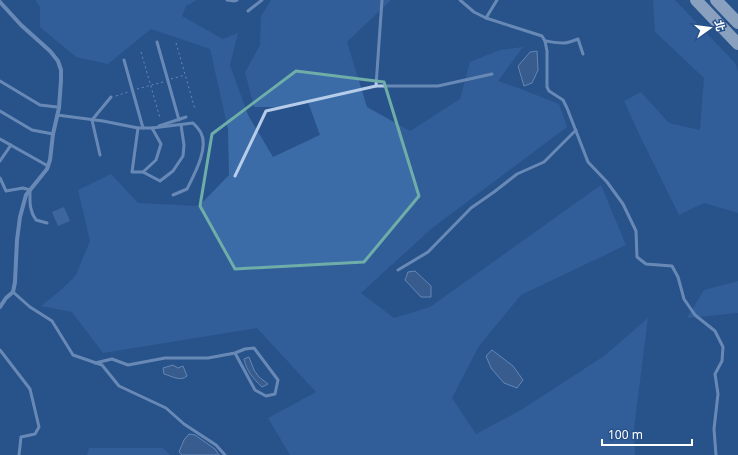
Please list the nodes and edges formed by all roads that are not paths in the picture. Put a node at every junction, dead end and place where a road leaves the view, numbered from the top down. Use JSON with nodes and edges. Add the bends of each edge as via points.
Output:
{"nodes":[{"id":1,"x":227,"y":0,"type":"edge"},
{"id":2,"x":237,"y":0,"type":"edge"},
{"id":3,"x":262,"y":0,"type":"edge"},
{"id":4,"x":382,"y":0,"type":"edge"},
{"id":5,"x":460,"y":0,"type":"edge"},
{"id":6,"x":497,"y":0,"type":"edge"},
{"id":7,"x":696,"y":0,"type":"edge"},
{"id":8,"x":716,"y":0,"type":"edge"},
{"id":9,"x":0,"y":2,"type":"edge"},
{"id":10,"x":248,"y":11,"type":"dead end"},
{"id":11,"x":486,"y":18,"type":"junction"},
{"id":12,"x":738,"y":23,"type":"edge"},
{"id":13,"x":546,"y":41,"type":"junction"},
{"id":14,"x":156,"y":42,"type":"dead end"},
{"id":15,"x":738,"y":44,"type":"edge"},
{"id":16,"x":583,"y":54,"type":"dead end"},
{"id":17,"x":124,"y":60,"type":"dead end"},
{"id":18,"x":492,"y":74,"type":"dead end"},
{"id":19,"x":0,"y":81,"type":"edge"},
{"id":20,"x":376,"y":86,"type":"junction"},
{"id":21,"x":111,"y":97,"type":"road end"},
{"id":22,"x":59,"y":108,"type":"junction"},
{"id":23,"x":0,"y":111,"type":"edge"},
{"id":24,"x":57,"y":115,"type":"junction"},
{"id":25,"x":186,"y":117,"type":"dead end"},
{"id":26,"x":92,"y":120,"type":"junction"},
{"id":27,"x":179,"y":120,"type":"junction"},
{"id":28,"x":181,"y":125,"type":"junction"},
{"id":29,"x":138,"y":128,"type":"junction"},
{"id":30,"x":143,"y":128,"type":"junction"},
{"id":31,"x":152,"y":128,"type":"junction"},
{"id":32,"x":576,"y":130,"type":"junction"},
{"id":33,"x":52,"y":134,"type":"junction"},
{"id":34,"x":0,"y":139,"type":"edge"},
{"id":35,"x":10,"y":145,"type":"junction"},
{"id":36,"x":100,"y":155,"type":"dead end"},
{"id":37,"x":0,"y":161,"type":"edge"},
{"id":38,"x":48,"y":166,"type":"junction"},
{"id":39,"x":143,"y":172,"type":"junction"},
{"id":40,"x":235,"y":176,"type":"dead end"},
{"id":41,"x":0,"y":178,"type":"edge"},
{"id":42,"x":30,"y":190,"type":"junction"},
{"id":43,"x":173,"y":195,"type":"dead end"},
{"id":44,"x":47,"y":223,"type":"dead end"},
{"id":45,"x":398,"y":270,"type":"dead end"},
{"id":46,"x":13,"y":292,"type":"junction"},
{"id":47,"x":0,"y":307,"type":"edge"},
{"id":48,"x":0,"y":350,"type":"edge"},
{"id":49,"x":235,"y":353,"type":"junction"},
{"id":50,"x":96,"y":363,"type":"junction"},
{"id":51,"x":19,"y":455,"type":"edge"},
{"id":52,"x":225,"y":455,"type":"edge"},
{"id":53,"x":716,"y":455,"type":"edge"}],
"edges":[{"from":1,"to":2,"type":"lane"},
{"from":3,"to":10,"type":"lane"},
{"from":4,"to":20,"type":"lane"},
{"from":5,"to":11,"type":"lane"},
{"from":6,"to":11,"type":"lane"},
{"from":7,"to":15,"type":"highway"},
{"from":8,"to":12,"type":"highway"},
{"from":9,"to":22,"type":"street","via":[[58,61],[61,70]]},
{"from":11,"to":13,"type":"lane","via":[[542,36]]},
{"from":13,"to":16,"type":"lane","via":[[563,44],[578,39]]},
{"from":13,"to":32,"type":"lane","via":[[547,87],[562,100]]},
{"from":14,"to":27,"type":"lane"},
{"from":17,"to":30,"type":"lane"},
{"from":18,"to":20,"type":"lane","via":[[438,86]]},
{"from":19,"to":22,"type":"lane","via":[[40,105]]},
{"from":20,"to":40,"type":"lane","via":[[266,111]]},
{"from":21,"to":26,"type":"lane"},
{"from":22,"to":24,"type":"street"},
{"from":23,"to":33,"type":"lane","via":[[32,130]]},
{"from":24,"to":26,"type":"lane"},
{"from":24,"to":33,"type":"street"},
{"from":25,"to":27,"type":"lane"},
{"from":26,"to":29,"type":"lane"},
{"from":26,"to":36,"type":"lane"},
{"from":27,"to":31,"type":"lane"},
{"from":28,"to":31,"type":"lane"},
{"from":28,"to":39,"type":"lane","via":[[183,156],[173,171],[160,181]]},
{"from":28,"to":43,"type":"lane","via":[[193,123],[202,134],[203,146],[197,169],[187,189]]},
{"from":29,"to":30,"type":"lane"},
{"from":29,"to":39,"type":"lane","via":[[132,172]]},
{"from":30,"to":31,"type":"lane"},
{"from":31,"to":39,"type":"lane","via":[[161,144],[156,160]]},
{"from":32,"to":45,"type":"lane","via":[[544,162],[517,174],[470,208],[428,252]]},
{"from":32,"to":53,"type":"lane","via":[[588,162],[623,204],[636,230],[637,257],[646,264],[672,266],[684,299],[695,315],[715,331],[723,347],[722,361],[715,374],[718,394],[714,429]]},
{"from":33,"to":38,"type":"street"},
{"from":34,"to":35,"type":"lane"},
{"from":35,"to":37,"type":"lane"},
{"from":35,"to":38,"type":"lane"},
{"from":38,"to":42,"type":"street"},
{"from":41,"to":42,"type":"lane","via":[[6,191],[23,188]]},
{"from":42,"to":44,"type":"lane","via":[[31,213],[36,220]]},
{"from":42,"to":46,"type":"street","via":[[20,216]]},
{"from":46,"to":47,"type":"street"},
{"from":46,"to":50,"type":"lane","via":[[52,321],[73,355]]},
{"from":48,"to":51,"type":"lane","via":[[30,389],[39,427],[35,434],[21,437]]},
{"from":49,"to":49,"type":"lane","via":[[255,390],[266,396],[275,394],[278,380],[254,348]]},
{"from":49,"to":50,"type":"lane","via":[[208,358],[165,358],[128,365],[112,359]]},
{"from":50,"to":52,"type":"lane","via":[[102,365],[119,386],[166,408],[184,424],[216,445]]}]}
